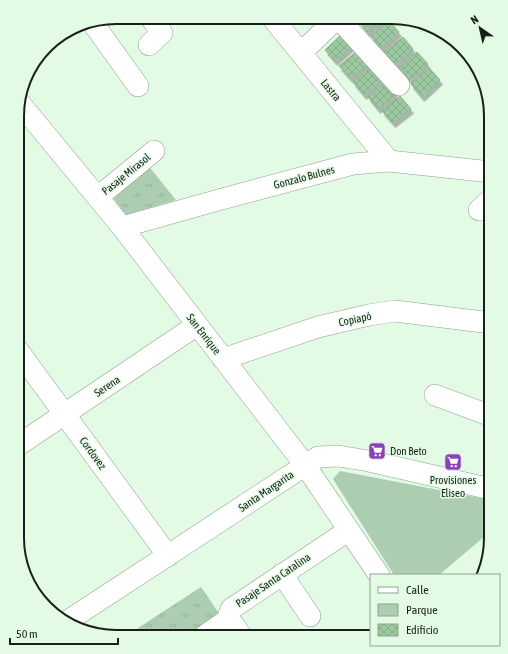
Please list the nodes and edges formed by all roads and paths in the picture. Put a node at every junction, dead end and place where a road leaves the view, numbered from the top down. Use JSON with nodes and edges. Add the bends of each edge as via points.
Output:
{"nodes":[{"id":1,"x":155,"y":24,"type":"edge"},
{"id":2,"x":277,"y":24,"type":"edge"},
{"id":3,"x":331,"y":24,"type":"edge"},
{"id":4,"x":344,"y":24,"type":"edge"},
{"id":5,"x":95,"y":26,"type":"edge"},
{"id":6,"x":149,"y":45,"type":"dead end"},
{"id":7,"x":301,"y":53,"type":"junction"},
{"id":8,"x":399,"y":85,"type":"dead end"},
{"id":9,"x":138,"y":86,"type":"dead end"},
{"id":10,"x":25,"y":109,"type":"edge"},
{"id":11,"x":154,"y":151,"type":"dead end"},
{"id":12,"x":389,"y":161,"type":"junction"},
{"id":13,"x":484,"y":171,"type":"edge"},
{"id":14,"x":98,"y":197,"type":"junction"},
{"id":15,"x":122,"y":227,"type":"junction"},
{"id":16,"x":484,"y":322,"type":"edge"},
{"id":17,"x":196,"y":325,"type":"junction"},
{"id":18,"x":24,"y":359,"type":"edge"},
{"id":19,"x":223,"y":359,"type":"junction"},
{"id":20,"x":435,"y":395,"type":"dead end"},
{"id":21,"x":484,"y":413,"type":"edge"},
{"id":22,"x":65,"y":414,"type":"junction"},
{"id":23,"x":24,"y":441,"type":"edge"},
{"id":24,"x":305,"y":465,"type":"junction"},
{"id":25,"x":484,"y":487,"type":"edge"},
{"id":26,"x":349,"y":530,"type":"junction"},
{"id":27,"x":168,"y":556,"type":"junction"},
{"id":28,"x":282,"y":574,"type":"junction"},
{"id":29,"x":378,"y":574,"type":"edge"},
{"id":30,"x":310,"y":616,"type":"dead end"},
{"id":31,"x":71,"y":618,"type":"edge"},
{"id":32,"x":227,"y":620,"type":"junction"},
{"id":33,"x":213,"y":630,"type":"edge"},
{"id":34,"x":237,"y":630,"type":"edge"}],
"edges":[{"from":1,"to":6,"type":"street","via":[[162,33]]},
{"from":2,"to":7,"type":"street","name":"Lastra"},
{"from":3,"to":7,"type":"street"},
{"from":4,"to":8,"type":"street"},
{"from":5,"to":9,"type":"street"},
{"from":7,"to":12,"type":"street","name":"Lastra"},
{"from":10,"to":14,"type":"street","name":"San Enrique"},
{"from":11,"to":14,"type":"street","name":"Pasaje Mirasol"},
{"from":12,"to":13,"type":"street","name":"Gonzalo Bulnes"},
{"from":12,"to":15,"type":"street","name":"Gonzalo Bulnes","via":[[353,164]]},
{"from":14,"to":15,"type":"street","name":"San Enrique"},
{"from":15,"to":17,"type":"street","name":"San Enrique"},
{"from":16,"to":19,"type":"street","name":"Copiapó","via":[[395,312],[368,315],[318,327]]},
{"from":17,"to":19,"type":"street","name":"San Enrique"},
{"from":17,"to":22,"type":"street","name":"Serena"},
{"from":18,"to":22,"type":"street","name":"Cordovez"},
{"from":19,"to":24,"type":"street","name":"San Enrique"},
{"from":20,"to":21,"type":"street"},
{"from":22,"to":23,"type":"street","name":"Serena"},
{"from":22,"to":27,"type":"street","name":"Cordovez"},
{"from":24,"to":25,"type":"street","name":"Santa Margarita","via":[[318,457],[338,456]]},
{"from":24,"to":26,"type":"street","name":"San Enrique"},
{"from":24,"to":27,"type":"street","name":"Santa Margarita"},
{"from":26,"to":28,"type":"street","name":"Pasaje Santa Catalina"},
{"from":26,"to":29,"type":"street","name":"San Enrique"},
{"from":27,"to":31,"type":"street","name":"Santa Margarita"},
{"from":28,"to":30,"type":"street"},
{"from":28,"to":32,"type":"street","name":"Pasaje Santa Catalina","via":[[231,609]]},
{"from":32,"to":33,"type":"street","name":"Pasaje Santa Catalina"},
{"from":32,"to":34,"type":"street"}]}
